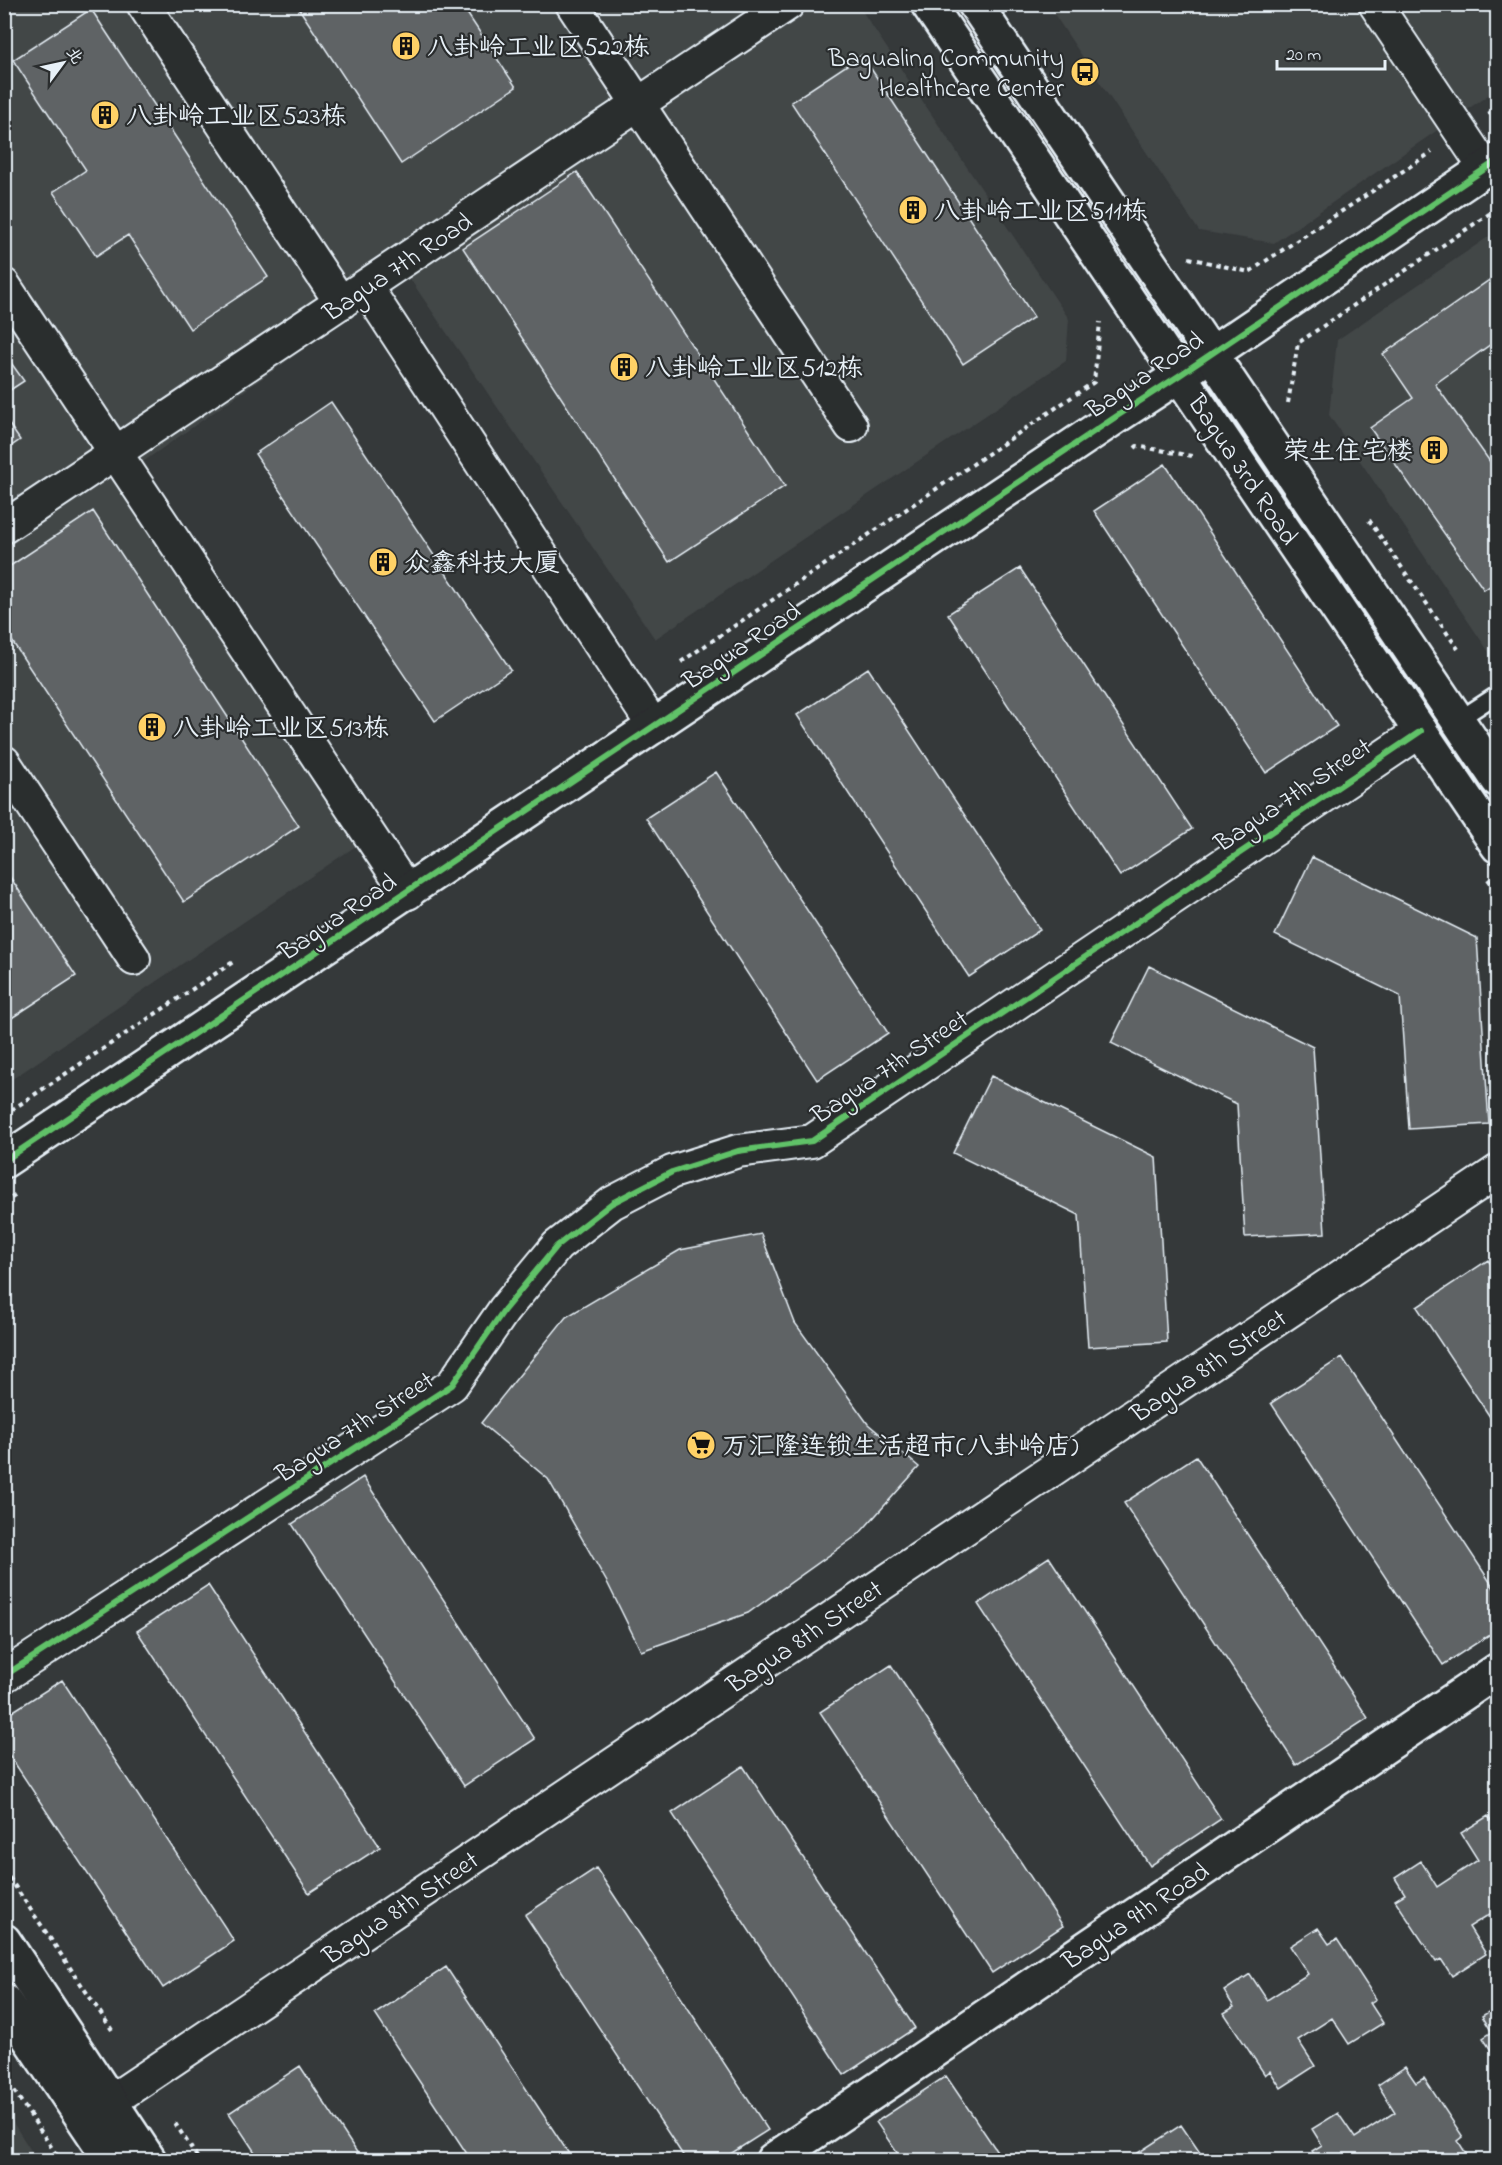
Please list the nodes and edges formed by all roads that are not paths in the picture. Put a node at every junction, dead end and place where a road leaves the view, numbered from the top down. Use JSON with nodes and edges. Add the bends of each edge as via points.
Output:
{"nodes":[{"id":1,"x":143,"y":4,"type":"edge"},
{"id":2,"x":572,"y":4,"type":"edge"},
{"id":3,"x":788,"y":4,"type":"edge"},
{"id":4,"x":928,"y":4,"type":"edge"},
{"id":5,"x":975,"y":4,"type":"edge"},
{"id":6,"x":1375,"y":4,"type":"edge"},
{"id":7,"x":639,"y":105,"type":"junction"},
{"id":8,"x":1491,"y":164,"type":"edge"},
{"id":9,"x":4,"y":285,"type":"edge"},
{"id":10,"x":354,"y":295,"type":"junction"},
{"id":11,"x":1211,"y":354,"type":"junction"},
{"id":12,"x":1180,"y":375,"type":"junction"},
{"id":13,"x":851,"y":426,"type":"dead end"},
{"id":14,"x":116,"y":453,"type":"junction"},
{"id":15,"x":4,"y":527,"type":"edge"},
{"id":16,"x":1497,"y":694,"type":"edge"},
{"id":17,"x":1458,"y":720,"type":"junction"},
{"id":18,"x":654,"y":727,"type":"junction"},
{"id":19,"x":1421,"y":731,"type":"junction"},
{"id":20,"x":4,"y":762,"type":"edge"},
{"id":21,"x":1497,"y":780,"type":"edge"},
{"id":22,"x":1497,"y":846,"type":"edge"},
{"id":23,"x":408,"y":892,"type":"junction"},
{"id":24,"x":134,"y":959,"type":"dead end"},
{"id":25,"x":4,"y":1161,"type":"edge"},
{"id":26,"x":1497,"y":1171,"type":"edge"},
{"id":27,"x":1497,"y":1670,"type":"edge"},
{"id":28,"x":4,"y":1676,"type":"edge"},
{"id":29,"x":4,"y":1941,"type":"edge"},
{"id":30,"x":4,"y":2001,"type":"edge"},
{"id":31,"x":111,"y":2101,"type":"junction"},
{"id":32,"x":111,"y":2160,"type":"edge"},
{"id":33,"x":149,"y":2160,"type":"edge"},
{"id":34,"x":773,"y":2160,"type":"edge"}],
"edges":[{"from":1,"to":10,"type":"street"},
{"from":2,"to":7,"type":"street"},
{"from":3,"to":7,"type":"street","name":"Bagua 7th Road"},
{"from":4,"to":12,"type":"street","name":"Bagua 3rd Road"},
{"from":5,"to":11,"type":"street","name":"Bagua 3rd Road"},
{"from":6,"to":8,"type":"street","via":[[1461,132]]},
{"from":7,"to":10,"type":"street","name":"Bagua 7th Road"},
{"from":7,"to":13,"type":"street"},
{"from":8,"to":11,"type":"street","name":"Bagua Road"},
{"from":9,"to":14,"type":"street"},
{"from":10,"to":14,"type":"street","name":"Bagua 7th Road"},
{"from":10,"to":18,"type":"street"},
{"from":11,"to":12,"type":"street","name":"Bagua Road"},
{"from":11,"to":17,"type":"street","name":"Bagua 3rd Road"},
{"from":12,"to":18,"type":"street","name":"Bagua Road"},
{"from":12,"to":19,"type":"street","name":"Bagua 3rd Road"},
{"from":14,"to":15,"type":"street","name":"Bagua 7th Road"},
{"from":14,"to":23,"type":"street"},
{"from":16,"to":17,"type":"lane"},
{"from":17,"to":21,"type":"street","name":"Bagua 3rd Road"},
{"from":18,"to":23,"type":"street","name":"Bagua Road"},
{"from":19,"to":22,"type":"street","name":"Bagua 3rd Road"},
{"from":19,"to":28,"type":"street","name":"Bagua 7th Street","via":[[812,1141],[738,1150],[672,1172],[612,1203],[556,1245],[452,1385]]},
{"from":20,"to":24,"type":"street"},
{"from":23,"to":25,"type":"street","name":"Bagua Road"},
{"from":26,"to":31,"type":"street","name":"Bagua 8th Street"},
{"from":27,"to":34,"type":"street","name":"Bagua 9th Road"},
{"from":29,"to":31,"type":"street"},
{"from":30,"to":32,"type":"street"},
{"from":31,"to":33,"type":"street"}]}
